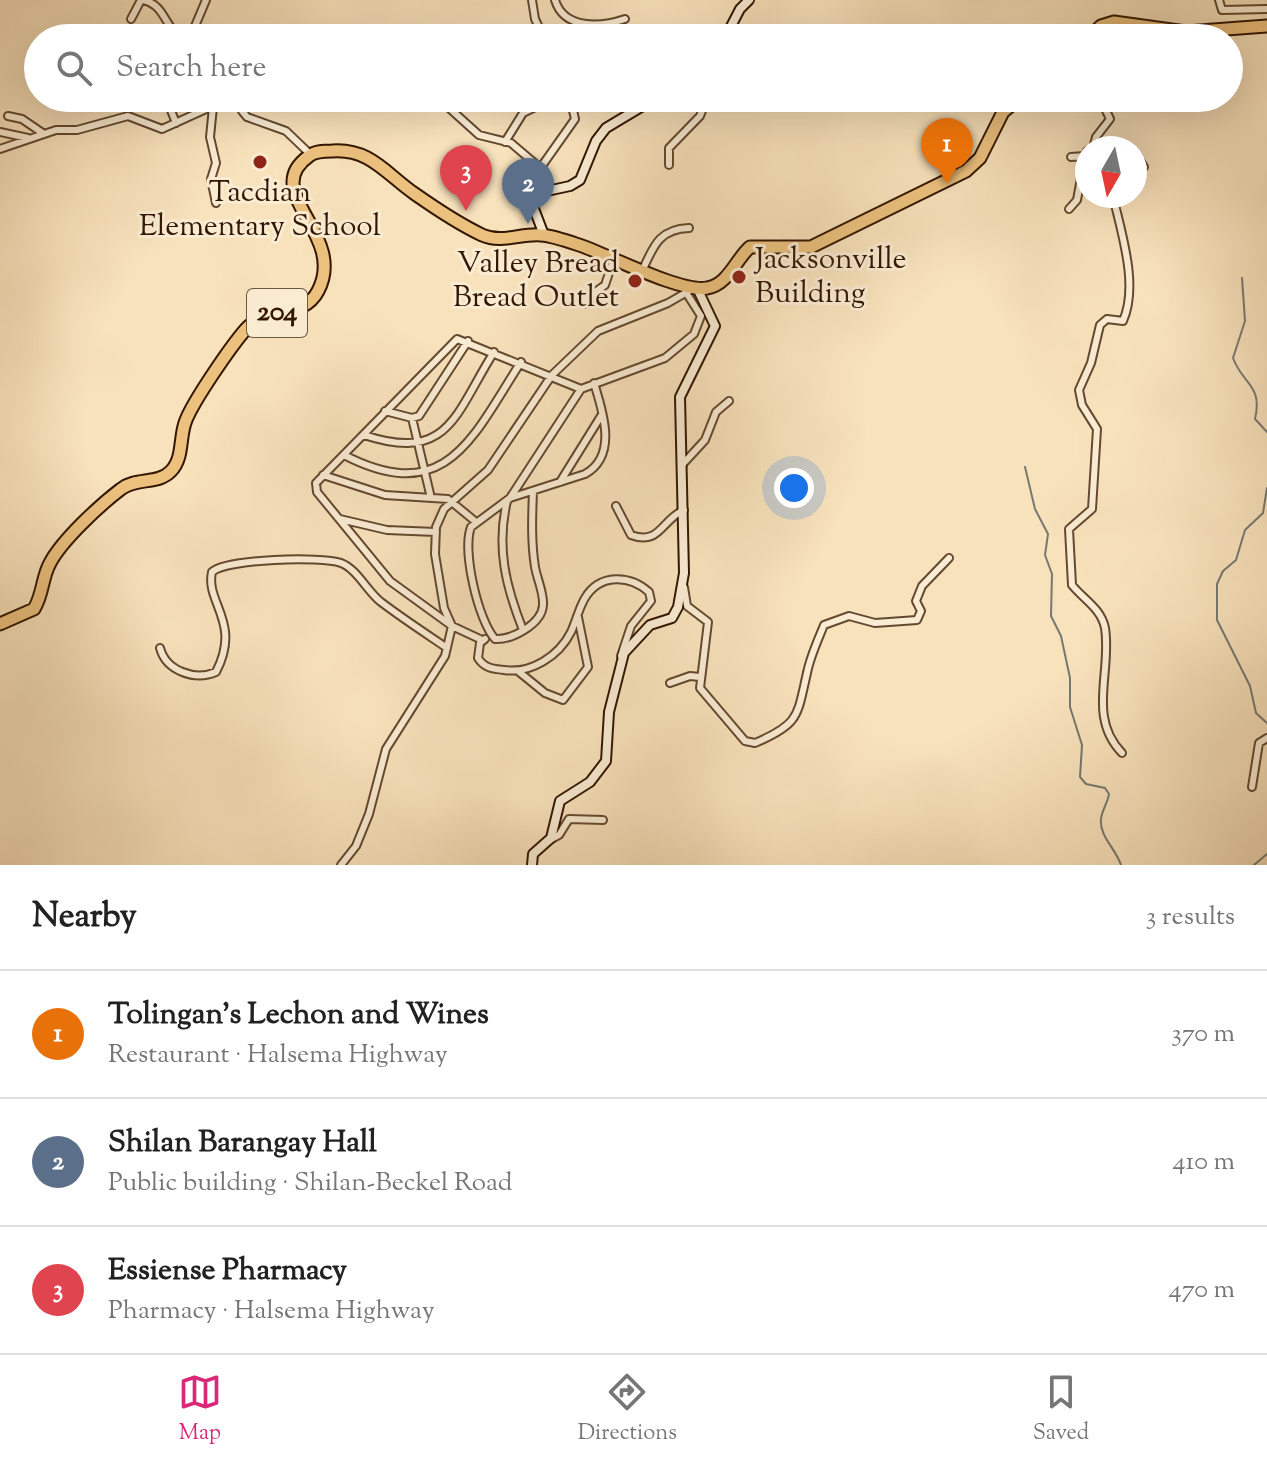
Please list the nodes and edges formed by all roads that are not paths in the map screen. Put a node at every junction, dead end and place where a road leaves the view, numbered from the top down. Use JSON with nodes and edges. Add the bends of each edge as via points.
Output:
{"nodes":[{"id":1,"x":142,"y":0,"type":"edge"},
{"id":2,"x":206,"y":0,"type":"edge"},
{"id":3,"x":532,"y":0,"type":"edge"},
{"id":4,"x":555,"y":0,"type":"edge"},
{"id":5,"x":749,"y":0,"type":"edge"},
{"id":6,"x":1219,"y":0,"type":"edge"},
{"id":7,"x":1267,"y":9,"type":"edge"},
{"id":8,"x":131,"y":19,"type":"dead end"},
{"id":9,"x":625,"y":19,"type":"dead end"},
{"id":10,"x":168,"y":24,"type":"edge"},
{"id":11,"x":196,"y":24,"type":"edge"},
{"id":12,"x":537,"y":24,"type":"edge"},
{"id":13,"x":591,"y":24,"type":"edge"},
{"id":14,"x":605,"y":24,"type":"edge"},
{"id":15,"x":734,"y":24,"type":"edge"},
{"id":16,"x":1108,"y":24,"type":"edge"},
{"id":17,"x":1128,"y":24,"type":"edge"},
{"id":18,"x":1267,"y":26,"type":"edge"},
{"id":19,"x":1243,"y":28,"type":"edge"},
{"id":20,"x":172,"y":112,"type":"edge"},
{"id":21,"x":201,"y":112,"type":"edge"},
{"id":22,"x":212,"y":112,"type":"edge"},
{"id":23,"x":244,"y":112,"type":"edge"},
{"id":24,"x":454,"y":112,"type":"edge"},
{"id":25,"x":525,"y":112,"type":"edge"},
{"id":26,"x":573,"y":112,"type":"edge"},
{"id":27,"x":633,"y":112,"type":"edge"},
{"id":28,"x":702,"y":112,"type":"edge"},
{"id":29,"x":1003,"y":112,"type":"edge"},
{"id":30,"x":1107,"y":112,"type":"edge"},
{"id":31,"x":8,"y":116,"type":"dead end"},
{"id":32,"x":176,"y":123,"type":"junction"},
{"id":33,"x":0,"y":132,"type":"edge"},
{"id":34,"x":44,"y":134,"type":"junction"},
{"id":35,"x":1097,"y":136,"type":"edge"},
{"id":36,"x":32,"y":139,"type":"junction"},
{"id":37,"x":505,"y":142,"type":"junction"},
{"id":38,"x":0,"y":149,"type":"edge"},
{"id":39,"x":311,"y":155,"type":"junction"},
{"id":40,"x":1075,"y":156,"type":"edge"},
{"id":41,"x":1071,"y":157,"type":"dead end"},
{"id":42,"x":669,"y":165,"type":"dead end"},
{"id":43,"x":539,"y":170,"type":"junction"},
{"id":44,"x":531,"y":201,"type":"junction"},
{"id":45,"x":1075,"y":202,"type":"edge"},
{"id":46,"x":216,"y":203,"type":"dead end"},
{"id":47,"x":1116,"y":208,"type":"edge"},
{"id":48,"x":1069,"y":209,"type":"dead end"},
{"id":49,"x":689,"y":228,"type":"dead end"},
{"id":50,"x":544,"y":235,"type":"junction"},
{"id":51,"x":614,"y":258,"type":"junction"},
{"id":52,"x":643,"y":269,"type":"junction"},
{"id":53,"x":693,"y":290,"type":"junction"},
{"id":54,"x":585,"y":304,"type":"dead end"},
{"id":55,"x":468,"y":341,"type":"junction"},
{"id":56,"x":494,"y":352,"type":"junction"},
{"id":57,"x":521,"y":362,"type":"junction"},
{"id":58,"x":552,"y":375,"type":"junction"},
{"id":59,"x":594,"y":383,"type":"junction"},
{"id":60,"x":581,"y":389,"type":"junction"},
{"id":61,"x":729,"y":401,"type":"dead end"},
{"id":62,"x":385,"y":411,"type":"junction"},
{"id":63,"x":601,"y":416,"type":"junction"},
{"id":64,"x":412,"y":418,"type":"junction"},
{"id":65,"x":364,"y":435,"type":"junction"},
{"id":66,"x":418,"y":445,"type":"junction"},
{"id":67,"x":344,"y":455,"type":"junction"},
{"id":68,"x":682,"y":465,"type":"junction"},
{"id":69,"x":424,"y":472,"type":"junction"},
{"id":70,"x":323,"y":475,"type":"junction"},
{"id":71,"x":560,"y":482,"type":"junction"},
{"id":72,"x":533,"y":491,"type":"junction"},
{"id":73,"x":431,"y":498,"type":"junction"},
{"id":74,"x":509,"y":499,"type":"junction"},
{"id":75,"x":450,"y":500,"type":"junction"},
{"id":76,"x":616,"y":506,"type":"dead end"},
{"id":77,"x":684,"y":510,"type":"junction"},
{"id":78,"x":340,"y":519,"type":"junction"},
{"id":79,"x":476,"y":522,"type":"junction"},
{"id":80,"x":436,"y":532,"type":"junction"},
{"id":81,"x":949,"y":558,"type":"dead end"},
{"id":82,"x":683,"y":583,"type":"junction"},
{"id":83,"x":578,"y":614,"type":"junction"},
{"id":84,"x":0,"y":624,"type":"edge"},
{"id":85,"x":452,"y":626,"type":"junction"},
{"id":86,"x":523,"y":630,"type":"junction"},
{"id":87,"x":492,"y":637,"type":"junction"},
{"id":88,"x":482,"y":640,"type":"junction"},
{"id":89,"x":160,"y":648,"type":"dead end"},
{"id":90,"x":447,"y":648,"type":"junction"},
{"id":91,"x":620,"y":660,"type":"junction"},
{"id":92,"x":518,"y":671,"type":"junction"},
{"id":93,"x":700,"y":677,"type":"junction"},
{"id":94,"x":670,"y":683,"type":"dead end"},
{"id":95,"x":1267,"y":738,"type":"edge"},
{"id":96,"x":1122,"y":753,"type":"dead end"},
{"id":97,"x":1252,"y":787,"type":"dead end"},
{"id":98,"x":603,"y":820,"type":"dead end"},
{"id":99,"x":550,"y":840,"type":"junction"},
{"id":100,"x":341,"y":865,"type":"edge"},
{"id":101,"x":532,"y":865,"type":"edge"}],
"edges":[{"from":1,"to":8,"type":"street"},
{"from":1,"to":10,"type":"street","via":[[156,5]]},
{"from":2,"to":11,"type":"street"},
{"from":3,"to":12,"type":"street"},
{"from":4,"to":13,"type":"street","via":[[561,13]]},
{"from":5,"to":15,"type":"street"},
{"from":6,"to":7,"type":"street","via":[[1222,10]]},
{"from":9,"to":14,"type":"street"},
{"from":16,"to":17,"type":"highway"},
{"from":18,"to":19,"type":"highway"},
{"from":20,"to":32,"type":"street"},
{"from":21,"to":32,"type":"street"},
{"from":22,"to":46,"type":"street","via":[[210,137],[216,163],[211,179]]},
{"from":23,"to":39,"type":"street","via":[[286,131]]},
{"from":24,"to":37,"type":"street","via":[[479,135]]},
{"from":25,"to":37,"type":"street"},
{"from":26,"to":43,"type":"street","via":[[575,119]]},
{"from":27,"to":44,"type":"street","via":[[606,128],[580,180],[535,192]]},
{"from":28,"to":42,"type":"street","via":[[669,148]]},
{"from":29,"to":53,"type":"highway","via":[[972,168],[811,247],[750,247],[719,284]]},
{"from":30,"to":35,"type":"street","via":[[1110,119]]},
{"from":31,"to":34,"type":"street"},
{"from":32,"to":34,"type":"street","via":[[157,129],[128,116]]},
{"from":33,"to":36,"type":"street"},
{"from":34,"to":36,"type":"street"},
{"from":36,"to":38,"type":"street"},
{"from":37,"to":43,"type":"street"},
{"from":39,"to":50,"type":"highway","via":[[341,150],[367,156],[415,194],[486,236]]},
{"from":39,"to":84,"type":"highway","number":"204","via":[[294,172],[292,184],[294,198],[325,253],[317,294],[300,308],[266,315],[247,328],[186,419],[172,471],[119,490],[50,562],[34,609]]},
{"from":40,"to":41,"type":"street"},
{"from":43,"to":44,"type":"street","via":[[529,189]]},
{"from":44,"to":50,"type":"street"},
{"from":45,"to":48,"type":"street"},
{"from":47,"to":96,"type":"street","via":[[1125,238],[1128,301],[1123,321],[1107,319],[1098,329],[1091,363],[1079,386],[1082,405],[1097,429],[1092,509],[1072,526],[1068,540],[1072,585],[1091,602],[1105,627],[1103,715],[1109,739]]},
{"from":49,"to":52,"type":"street","via":[[660,236]]},
{"from":50,"to":51,"type":"highway"},
{"from":51,"to":52,"type":"highway"},
{"from":51,"to":54,"type":"street","via":[[605,285]]},
{"from":52,"to":53,"type":"highway"},
{"from":53,"to":58,"type":"street","via":[[600,330]]},
{"from":53,"to":59,"type":"street","via":[[701,316],[686,342],[656,363]]},
{"from":53,"to":68,"type":"street","via":[[715,326],[681,391]]},
{"from":55,"to":56,"type":"street"},
{"from":55,"to":62,"type":"street","via":[[455,339]]},
{"from":55,"to":64,"type":"street","via":[[424,410]]},
{"from":56,"to":57,"type":"street"},
{"from":56,"to":66,"type":"street","via":[[447,426]]},
{"from":57,"to":58,"type":"street"},
{"from":57,"to":69,"type":"street","via":[[457,456]]},
{"from":58,"to":60,"type":"street"},
{"from":58,"to":75,"type":"street","via":[[488,470]]},
{"from":59,"to":60,"type":"street"},
{"from":59,"to":63,"type":"street"},
{"from":60,"to":74,"type":"street"},
{"from":61,"to":68,"type":"street"},
{"from":62,"to":64,"type":"street"},
{"from":62,"to":65,"type":"street"},
{"from":63,"to":71,"type":"street"},
{"from":63,"to":71,"type":"street","via":[[606,440],[601,460],[590,471]]},
{"from":64,"to":66,"type":"street"},
{"from":65,"to":66,"type":"street"},
{"from":65,"to":67,"type":"street"},
{"from":66,"to":69,"type":"street"},
{"from":67,"to":69,"type":"street","via":[[391,470]]},
{"from":67,"to":70,"type":"street"},
{"from":68,"to":77,"type":"street"},
{"from":69,"to":73,"type":"street"},
{"from":70,"to":73,"type":"street","via":[[385,495]]},
{"from":70,"to":78,"type":"street","via":[[315,487]]},
{"from":71,"to":72,"type":"street"},
{"from":72,"to":74,"type":"street"},
{"from":72,"to":86,"type":"street","via":[[533,552],[543,606]]},
{"from":73,"to":75,"type":"street"},
{"from":74,"to":79,"type":"street"},
{"from":74,"to":86,"type":"street","via":[[502,556]]},
{"from":75,"to":79,"type":"street"},
{"from":75,"to":80,"type":"street"},
{"from":76,"to":77,"type":"street","via":[[631,535],[649,538]]},
{"from":77,"to":82,"type":"street"},
{"from":78,"to":80,"type":"street","via":[[387,530]]},
{"from":78,"to":85,"type":"street","via":[[386,578]]},
{"from":79,"to":87,"type":"street","via":[[469,533],[470,561],[477,600]]},
{"from":80,"to":85,"type":"street","via":[[439,583]]},
{"from":81,"to":93,"type":"street","via":[[919,591],[917,620],[875,623],[849,616],[824,625],[798,713],[757,743],[745,741],[703,694]]},
{"from":82,"to":91,"type":"street","via":[[675,614],[650,625]]},
{"from":82,"to":93,"type":"street","via":[[687,606],[708,622]]},
{"from":83,"to":91,"type":"street","via":[[591,591],[608,580],[630,580],[649,592],[650,607],[631,626]]},
{"from":83,"to":92,"type":"street","via":[[570,634],[549,658]]},
{"from":83,"to":92,"type":"street","via":[[589,664],[569,697],[548,695]]},
{"from":85,"to":88,"type":"street"},
{"from":85,"to":90,"type":"street"},
{"from":86,"to":87,"type":"street","via":[[504,639]]},
{"from":87,"to":88,"type":"street"},
{"from":88,"to":92,"type":"street","via":[[481,663]]},
{"from":89,"to":90,"type":"street","via":[[173,668],[203,676],[216,672],[227,626],[212,572],[230,563],[333,561],[347,566],[379,600]]},
{"from":90,"to":100,"type":"street","via":[[440,669],[386,749],[369,814],[356,846]]},
{"from":91,"to":99,"type":"street","via":[[606,761],[590,782],[560,801]]},
{"from":93,"to":94,"type":"street"},
{"from":95,"to":97,"type":"street","via":[[1256,749]]},
{"from":98,"to":99,"type":"street","via":[[569,819]]},
{"from":99,"to":101,"type":"street","via":[[533,854]]}]}
